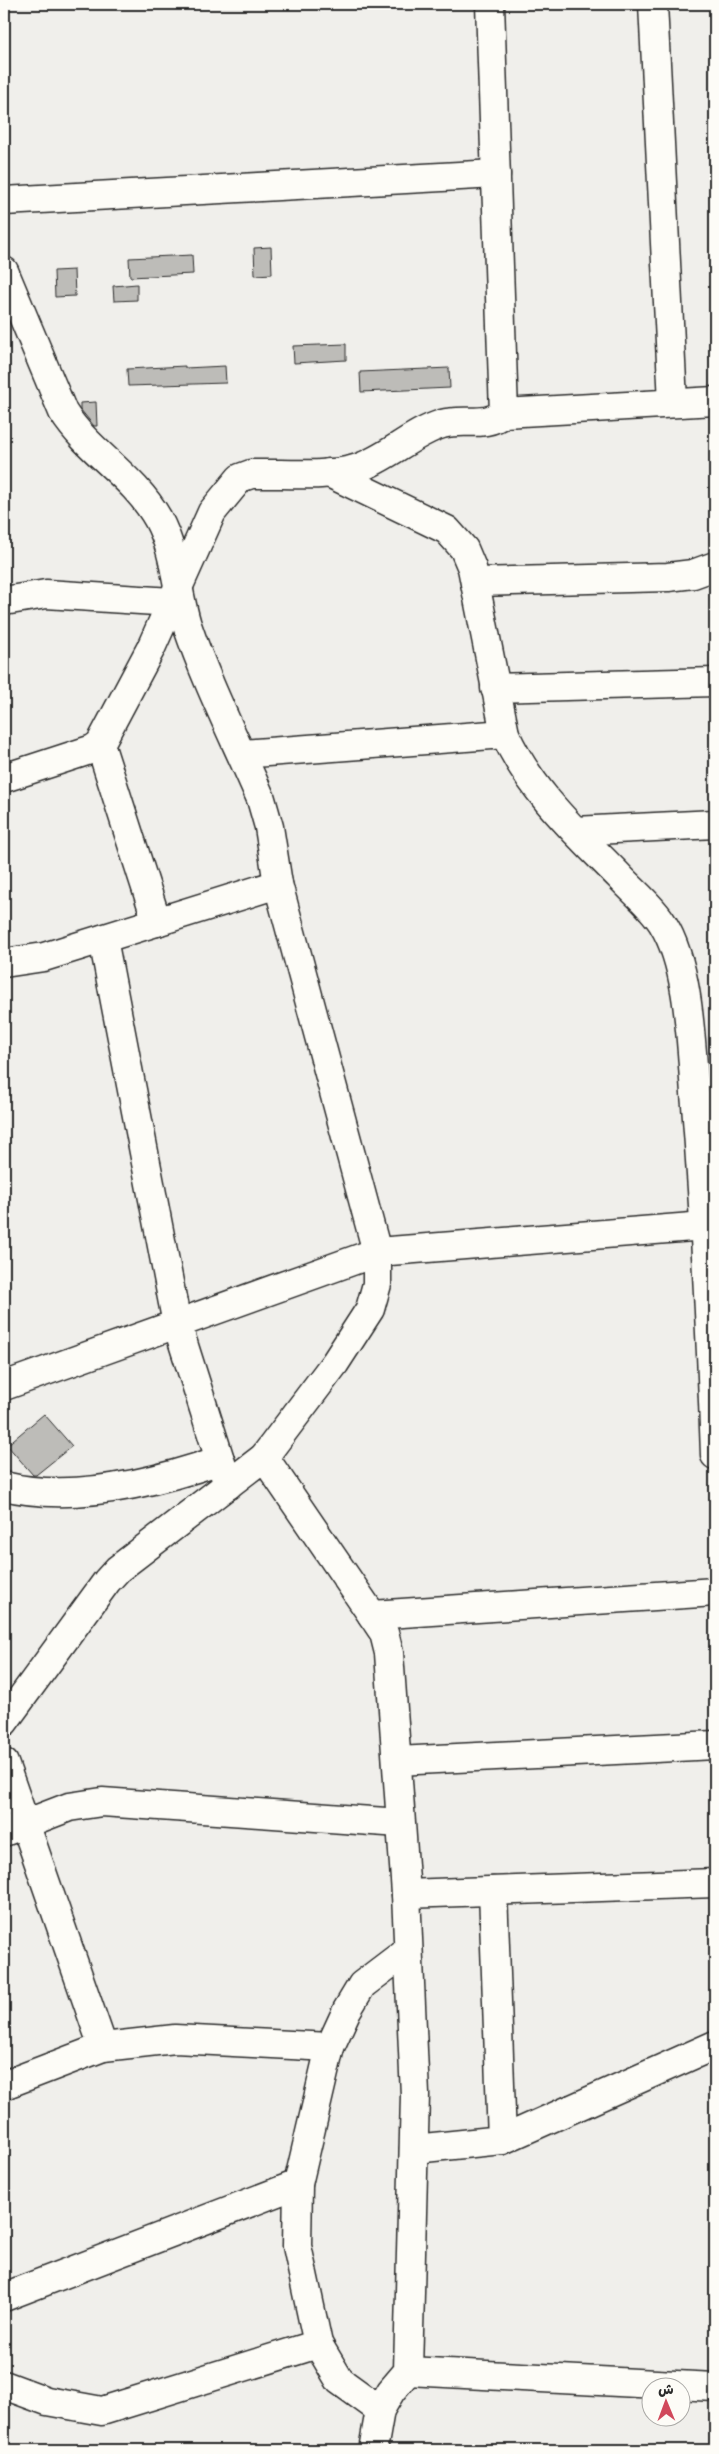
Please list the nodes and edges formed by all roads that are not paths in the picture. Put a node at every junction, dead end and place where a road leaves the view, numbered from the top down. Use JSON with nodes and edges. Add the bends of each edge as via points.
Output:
{"nodes":[{"id":1,"x":490,"y":4,"type":"edge"},
{"id":2,"x":653,"y":4,"type":"edge"},
{"id":3,"x":496,"y":174,"type":"junction"},
{"id":4,"x":4,"y":201,"type":"edge"},
{"id":5,"x":4,"y":272,"type":"edge"},
{"id":6,"x":715,"y":401,"type":"edge"},
{"id":7,"x":673,"y":402,"type":"junction"},
{"id":8,"x":504,"y":413,"type":"junction"},
{"id":9,"x":329,"y":473,"type":"junction"},
{"id":10,"x":715,"y":566,"type":"edge"},
{"id":11,"x":475,"y":582,"type":"junction"},
{"id":12,"x":175,"y":595,"type":"junction"},
{"id":13,"x":4,"y":601,"type":"edge"},
{"id":14,"x":715,"y":682,"type":"edge"},
{"id":15,"x":495,"y":688,"type":"junction"},
{"id":16,"x":504,"y":734,"type":"junction"},
{"id":17,"x":100,"y":744,"type":"junction"},
{"id":18,"x":242,"y":754,"type":"junction"},
{"id":19,"x":4,"y":778,"type":"edge"},
{"id":20,"x":715,"y":824,"type":"edge"},
{"id":21,"x":575,"y":831,"type":"junction"},
{"id":22,"x":278,"y":884,"type":"junction"},
{"id":23,"x":157,"y":922,"type":"junction"},
{"id":24,"x":103,"y":939,"type":"junction"},
{"id":25,"x":4,"y":963,"type":"edge"},
{"id":26,"x":707,"y":1140,"type":"edge"},
{"id":27,"x":705,"y":1226,"type":"junction"},
{"id":28,"x":377,"y":1252,"type":"junction"},
{"id":29,"x":711,"y":1283,"type":"edge"},
{"id":30,"x":177,"y":1324,"type":"junction"},
{"id":31,"x":4,"y":1386,"type":"edge"},
{"id":32,"x":715,"y":1455,"type":"edge"},
{"id":33,"x":264,"y":1457,"type":"junction"},
{"id":34,"x":224,"y":1473,"type":"junction"},
{"id":35,"x":4,"y":1486,"type":"edge"},
{"id":36,"x":715,"y":1592,"type":"edge"},
{"id":37,"x":372,"y":1615,"type":"junction"},
{"id":38,"x":4,"y":1722,"type":"edge"},
{"id":39,"x":715,"y":1745,"type":"edge"},
{"id":40,"x":397,"y":1761,"type":"junction"},
{"id":41,"x":4,"y":1763,"type":"edge"},
{"id":42,"x":400,"y":1823,"type":"junction"},
{"id":43,"x":15,"y":1828,"type":"edge"},
{"id":44,"x":715,"y":1884,"type":"edge"},
{"id":45,"x":493,"y":1891,"type":"junction"},
{"id":46,"x":406,"y":1894,"type":"junction"},
{"id":47,"x":408,"y":1950,"type":"junction"},
{"id":48,"x":715,"y":2045,"type":"edge"},
{"id":49,"x":103,"y":2047,"type":"junction"},
{"id":50,"x":330,"y":2047,"type":"junction"},
{"id":51,"x":4,"y":2085,"type":"edge"},
{"id":52,"x":502,"y":2140,"type":"junction"},
{"id":53,"x":414,"y":2149,"type":"junction"},
{"id":54,"x":298,"y":2184,"type":"junction"},
{"id":55,"x":4,"y":2298,"type":"edge"},
{"id":56,"x":318,"y":2344,"type":"junction"},
{"id":57,"x":408,"y":2370,"type":"junction"},
{"id":58,"x":4,"y":2385,"type":"edge"},
{"id":59,"x":715,"y":2387,"type":"edge"},
{"id":60,"x":380,"y":2410,"type":"junction"},
{"id":61,"x":373,"y":2450,"type":"edge"}],
"edges":[{"from":1,"to":3,"type":"street"},
{"from":2,"to":7,"type":"street"},
{"from":3,"to":4,"type":"street"},
{"from":3,"to":8,"type":"street"},
{"from":5,"to":12,"type":"street","via":[[63,412],[75,431],[133,484],[158,519],[175,563]]},
{"from":6,"to":7,"type":"street"},
{"from":7,"to":8,"type":"street"},
{"from":8,"to":9,"type":"street","via":[[495,420],[430,428],[393,452],[358,468]]},
{"from":9,"to":11,"type":"street","via":[[447,530],[464,548]]},
{"from":9,"to":12,"type":"street","via":[[251,474],[240,478],[212,512]]},
{"from":10,"to":11,"type":"street","via":[[668,578]]},
{"from":11,"to":15,"type":"street"},
{"from":12,"to":13,"type":"street","via":[[46,594]]},
{"from":12,"to":17,"type":"street"},
{"from":12,"to":18,"type":"street"},
{"from":14,"to":15,"type":"street"},
{"from":15,"to":16,"type":"street"},
{"from":16,"to":18,"type":"street"},
{"from":16,"to":21,"type":"street","via":[[542,796]]},
{"from":17,"to":19,"type":"street"},
{"from":17,"to":23,"type":"street"},
{"from":18,"to":22,"type":"street","via":[[269,827]]},
{"from":20,"to":21,"type":"street"},
{"from":21,"to":26,"type":"street","via":[[662,923],[676,951]]},
{"from":22,"to":23,"type":"street"},
{"from":22,"to":28,"type":"street"},
{"from":23,"to":24,"type":"street"},
{"from":24,"to":25,"type":"street","via":[[44,957]]},
{"from":24,"to":30,"type":"street"},
{"from":26,"to":27,"type":"street"},
{"from":27,"to":28,"type":"street"},
{"from":27,"to":29,"type":"street"},
{"from":28,"to":30,"type":"street"},
{"from":28,"to":33,"type":"street","via":[[377,1284],[370,1309],[335,1363]]},
{"from":29,"to":32,"type":"street"},
{"from":30,"to":31,"type":"street"},
{"from":30,"to":34,"type":"street"},
{"from":33,"to":34,"type":"street"},
{"from":33,"to":37,"type":"street"},
{"from":34,"to":35,"type":"street","via":[[97,1490],[58,1491]]},
{"from":34,"to":38,"type":"street","via":[[112,1575]]},
{"from":36,"to":37,"type":"street"},
{"from":37,"to":40,"type":"street","via":[[384,1634],[389,1653]]},
{"from":39,"to":40,"type":"street"},
{"from":40,"to":42,"type":"street"},
{"from":41,"to":43,"type":"street"},
{"from":42,"to":43,"type":"street","via":[[102,1802],[69,1807]]},
{"from":42,"to":46,"type":"street"},
{"from":43,"to":49,"type":"street"},
{"from":44,"to":45,"type":"street"},
{"from":45,"to":46,"type":"street"},
{"from":45,"to":52,"type":"street"},
{"from":46,"to":47,"type":"street"},
{"from":47,"to":50,"type":"street","via":[[362,1985]]},
{"from":47,"to":53,"type":"street","via":[[415,2095]]},
{"from":48,"to":52,"type":"street"},
{"from":49,"to":50,"type":"street","via":[[175,2039]]},
{"from":49,"to":51,"type":"street"},
{"from":50,"to":54,"type":"street"},
{"from":52,"to":53,"type":"street"},
{"from":53,"to":57,"type":"street"},
{"from":54,"to":55,"type":"street"},
{"from":54,"to":56,"type":"street","via":[[297,2246]]},
{"from":56,"to":58,"type":"street","via":[[102,2410],[47,2401]]},
{"from":56,"to":60,"type":"street","via":[[340,2381]]},
{"from":57,"to":59,"type":"street"},
{"from":57,"to":60,"type":"street"},
{"from":60,"to":61,"type":"street"}]}
